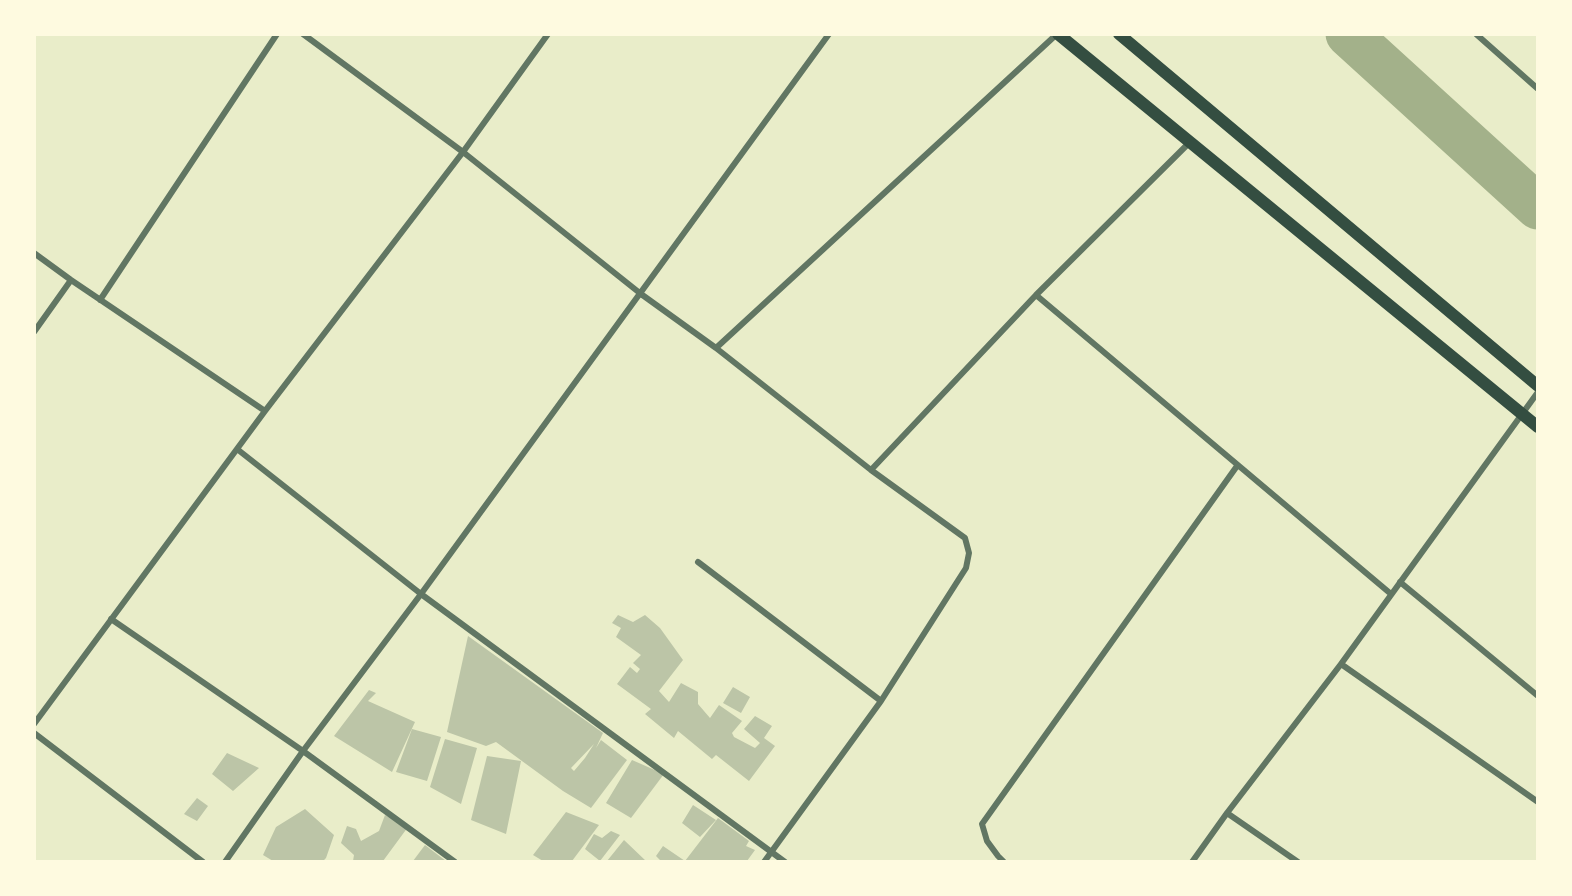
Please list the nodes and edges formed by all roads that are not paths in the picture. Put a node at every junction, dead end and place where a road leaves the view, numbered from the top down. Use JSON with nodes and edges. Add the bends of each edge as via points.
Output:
{"nodes":[{"id":1,"x":277,"y":34,"type":"edge"},
{"id":2,"x":303,"y":34,"type":"edge"},
{"id":3,"x":548,"y":34,"type":"edge"},
{"id":4,"x":828,"y":34,"type":"edge"},
{"id":5,"x":1058,"y":34,"type":"edge"},
{"id":6,"x":1119,"y":34,"type":"edge"},
{"id":7,"x":1476,"y":34,"type":"edge"},
{"id":8,"x":1538,"y":89,"type":"edge"},
{"id":9,"x":1190,"y":142,"type":"junction"},
{"id":10,"x":463,"y":152,"type":"junction"},
{"id":11,"x":34,"y":253,"type":"edge"},
{"id":12,"x":71,"y":280,"type":"junction"},
{"id":13,"x":640,"y":294,"type":"junction"},
{"id":14,"x":1036,"y":295,"type":"junction"},
{"id":15,"x":100,"y":300,"type":"junction"},
{"id":16,"x":34,"y":332,"type":"edge"},
{"id":17,"x":716,"y":348,"type":"junction"},
{"id":18,"x":1538,"y":386,"type":"edge"},
{"id":19,"x":1538,"y":392,"type":"edge"},
{"id":20,"x":265,"y":411,"type":"junction"},
{"id":21,"x":1522,"y":412,"type":"junction"},
{"id":22,"x":1538,"y":427,"type":"edge"},
{"id":23,"x":237,"y":449,"type":"junction"},
{"id":24,"x":1237,"y":466,"type":"junction"},
{"id":25,"x":871,"y":470,"type":"junction"},
{"id":26,"x":698,"y":562,"type":"dead end"},
{"id":27,"x":1400,"y":582,"type":"junction"},
{"id":28,"x":421,"y":594,"type":"junction"},
{"id":29,"x":1391,"y":594,"type":"junction"},
{"id":30,"x":111,"y":619,"type":"junction"},
{"id":31,"x":1341,"y":664,"type":"junction"},
{"id":32,"x":1538,"y":696,"type":"edge"},
{"id":33,"x":881,"y":701,"type":"junction"},
{"id":34,"x":34,"y":724,"type":"edge"},
{"id":35,"x":34,"y":733,"type":"edge"},
{"id":36,"x":303,"y":751,"type":"junction"},
{"id":37,"x":1538,"y":802,"type":"edge"},
{"id":38,"x":1227,"y":813,"type":"junction"},
{"id":39,"x":771,"y":852,"type":"junction"},
{"id":40,"x":203,"y":861,"type":"edge"},
{"id":41,"x":225,"y":861,"type":"edge"},
{"id":42,"x":455,"y":861,"type":"edge"},
{"id":43,"x":764,"y":861,"type":"edge"},
{"id":44,"x":784,"y":861,"type":"edge"},
{"id":45,"x":1004,"y":861,"type":"edge"},
{"id":46,"x":1192,"y":861,"type":"edge"},
{"id":47,"x":1298,"y":861,"type":"edge"}],
"edges":[{"from":1,"to":15,"type":"street"},
{"from":2,"to":10,"type":"street"},
{"from":3,"to":10,"type":"street"},
{"from":4,"to":13,"type":"street"},
{"from":5,"to":9,"type":"main road"},
{"from":5,"to":17,"type":"street"},
{"from":6,"to":18,"type":"main road"},
{"from":7,"to":8,"type":"street"},
{"from":9,"to":14,"type":"street"},
{"from":9,"to":21,"type":"main road"},
{"from":10,"to":13,"type":"street"},
{"from":10,"to":20,"type":"street"},
{"from":11,"to":12,"type":"street"},
{"from":12,"to":15,"type":"street"},
{"from":12,"to":16,"type":"street"},
{"from":13,"to":17,"type":"street"},
{"from":13,"to":28,"type":"street"},
{"from":14,"to":24,"type":"street"},
{"from":14,"to":25,"type":"street"},
{"from":15,"to":20,"type":"street"},
{"from":17,"to":25,"type":"street"},
{"from":19,"to":21,"type":"street"},
{"from":20,"to":23,"type":"street"},
{"from":21,"to":22,"type":"main road"},
{"from":21,"to":27,"type":"street"},
{"from":23,"to":28,"type":"street"},
{"from":23,"to":30,"type":"street"},
{"from":24,"to":29,"type":"street"},
{"from":24,"to":45,"type":"street","via":[[982,824],[987,841]]},
{"from":25,"to":33,"type":"street","via":[[965,538],[969,553],[966,568]]},
{"from":26,"to":33,"type":"street"},
{"from":27,"to":29,"type":"street"},
{"from":27,"to":32,"type":"street"},
{"from":28,"to":36,"type":"street"},
{"from":28,"to":39,"type":"street"},
{"from":29,"to":31,"type":"street"},
{"from":30,"to":34,"type":"street"},
{"from":30,"to":36,"type":"street"},
{"from":31,"to":37,"type":"street"},
{"from":31,"to":38,"type":"street"},
{"from":33,"to":39,"type":"street"},
{"from":35,"to":40,"type":"street"},
{"from":36,"to":41,"type":"street"},
{"from":36,"to":42,"type":"street"},
{"from":38,"to":46,"type":"street"},
{"from":38,"to":47,"type":"street"},
{"from":39,"to":43,"type":"street"},
{"from":39,"to":44,"type":"street"}]}
